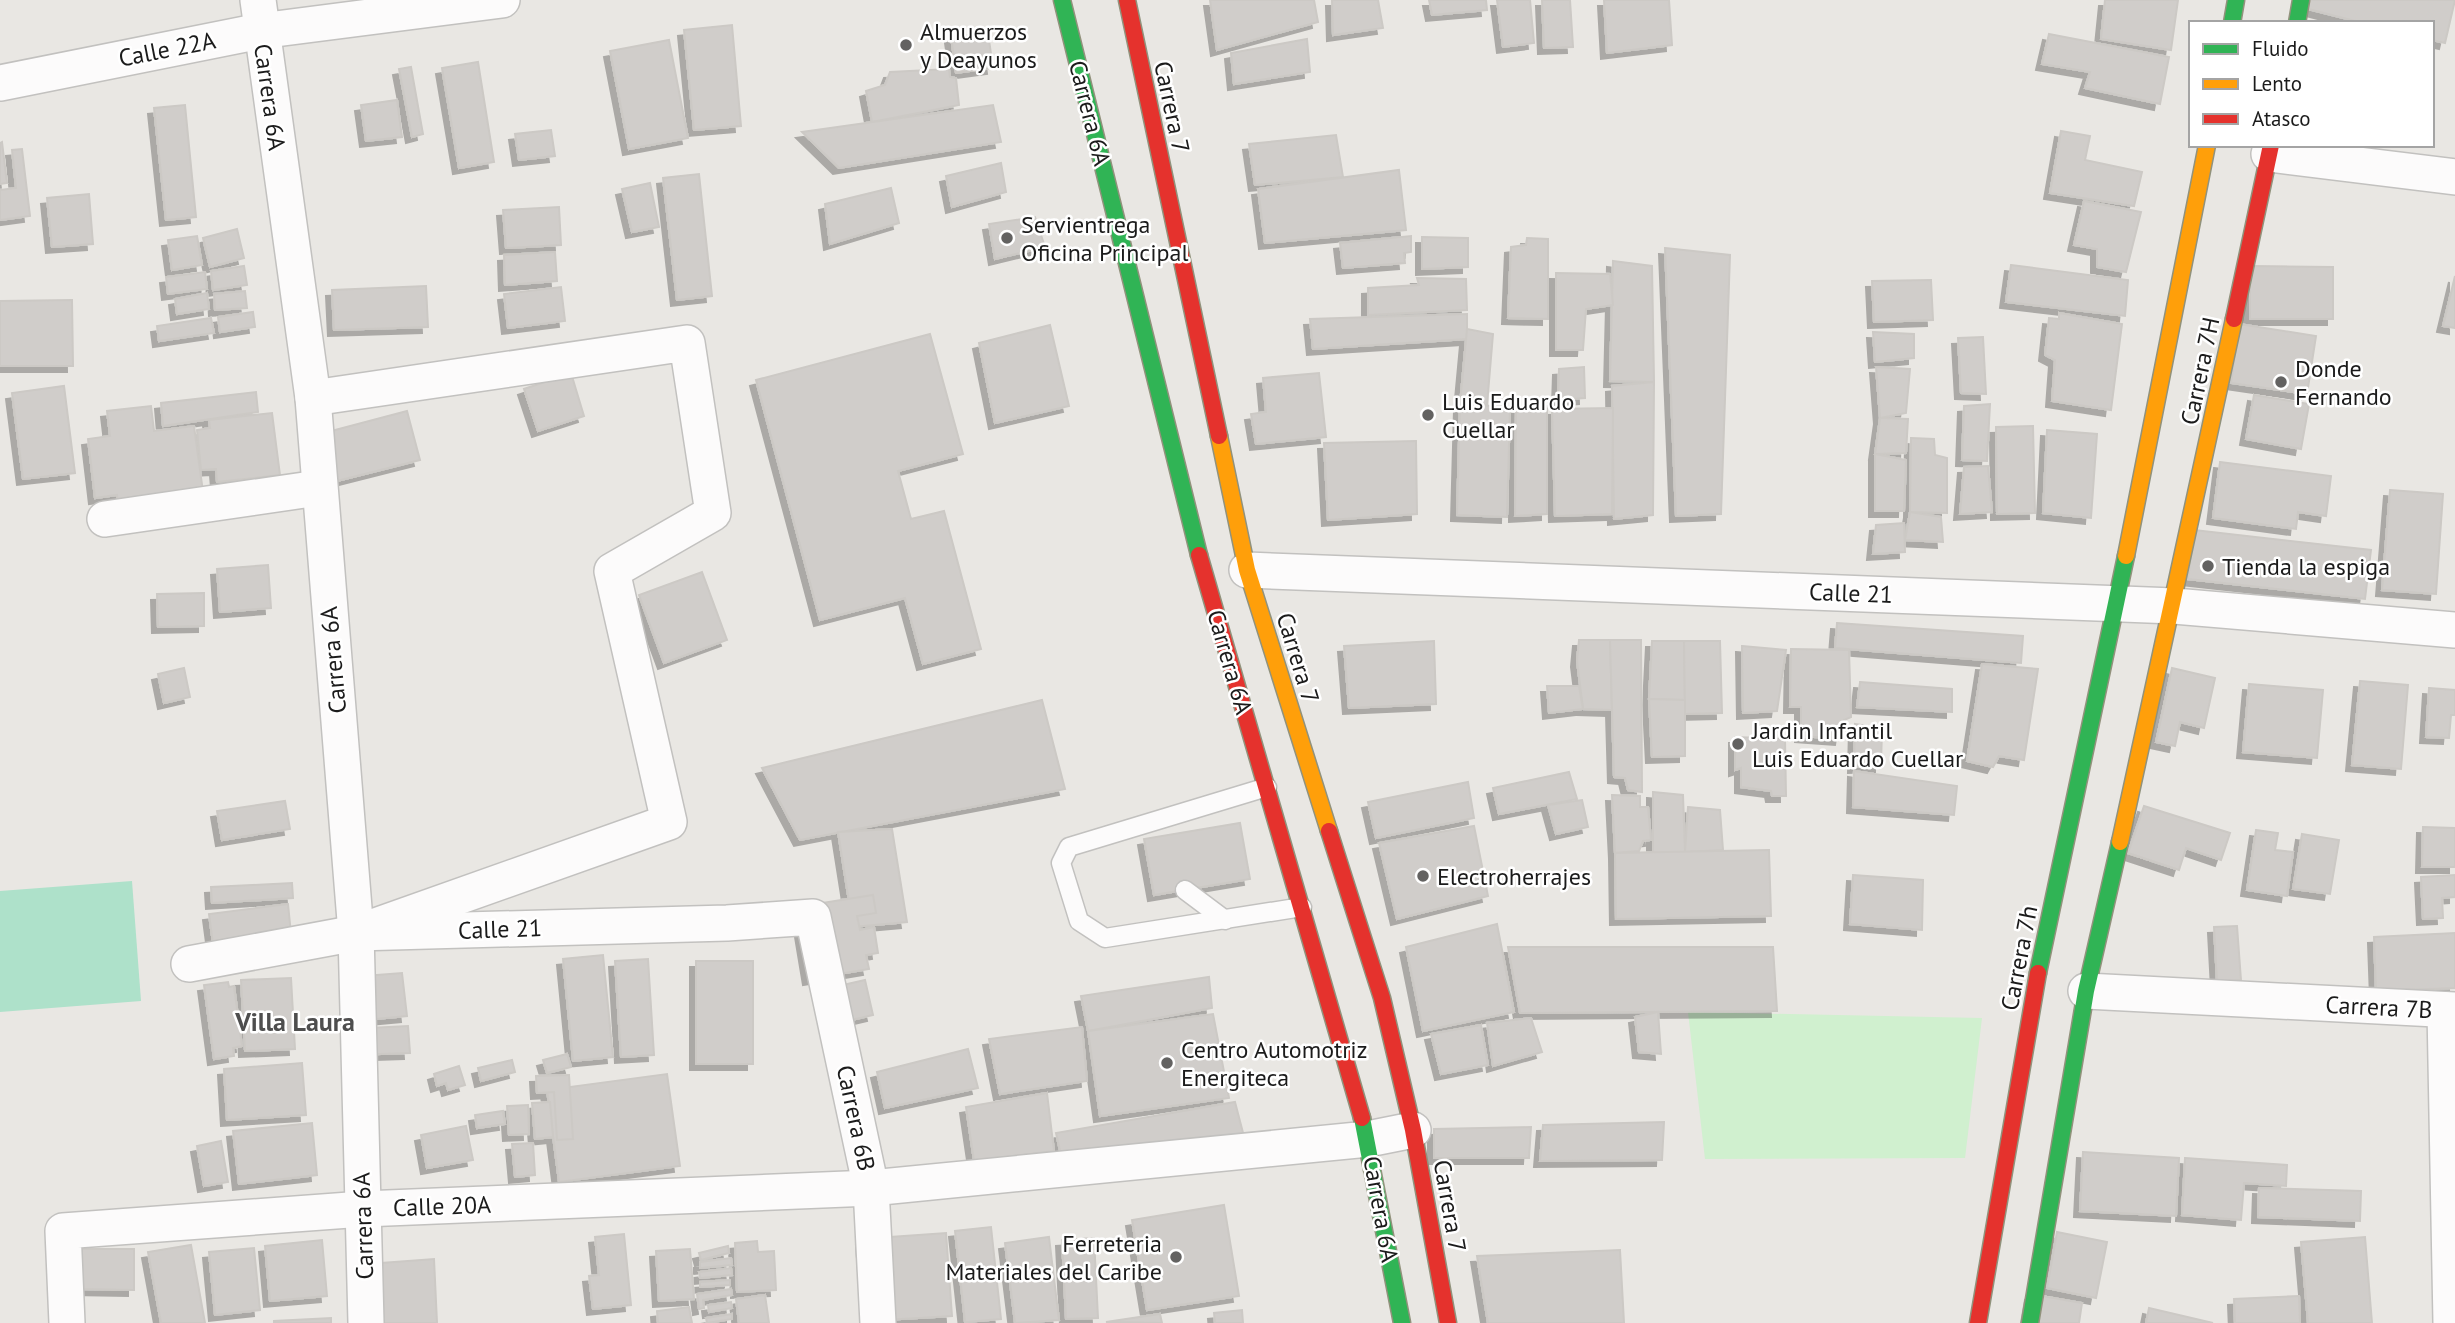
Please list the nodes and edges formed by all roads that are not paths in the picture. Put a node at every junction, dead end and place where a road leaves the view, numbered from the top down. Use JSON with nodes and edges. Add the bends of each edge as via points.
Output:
{"nodes":[{"id":1,"x":502,"y":0,"type":"edge"},
{"id":2,"x":1062,"y":0,"type":"edge"},
{"id":3,"x":1126,"y":0,"type":"edge"},
{"id":4,"x":2236,"y":0,"type":"edge"},
{"id":5,"x":2301,"y":0,"type":"edge"},
{"id":6,"x":259,"y":15,"type":"edge"},
{"id":7,"x":2232,"y":21,"type":"edge"},
{"id":8,"x":2297,"y":21,"type":"edge"},
{"id":9,"x":0,"y":83,"type":"edge"},
{"id":10,"x":2207,"y":147,"type":"edge"},
{"id":11,"x":2270,"y":150,"type":"edge"},
{"id":12,"x":2455,"y":177,"type":"edge"},
{"id":13,"x":313,"y":398,"type":"junction"},
{"id":14,"x":318,"y":488,"type":"junction"},
{"id":15,"x":105,"y":519,"type":"dead end"},
{"id":16,"x":1247,"y":570,"type":"junction"},
{"id":17,"x":2117,"y":604,"type":"junction"},
{"id":18,"x":2174,"y":606,"type":"junction"},
{"id":19,"x":2455,"y":630,"type":"edge"},
{"id":20,"x":1267,"y":787,"type":"junction"},
{"id":21,"x":1178,"y":814,"type":"junction"},
{"id":22,"x":1171,"y":835,"type":"dead end"},
{"id":23,"x":1185,"y":890,"type":"dead end"},
{"id":24,"x":1302,"y":907,"type":"junction"},
{"id":25,"x":813,"y":917,"type":"joint"},
{"id":26,"x":1225,"y":920,"type":"junction"},
{"id":27,"x":356,"y":933,"type":"junction"},
{"id":28,"x":189,"y":964,"type":"dead end"},
{"id":29,"x":2086,"y":991,"type":"junction"},
{"id":30,"x":2450,"y":1010,"type":"edge"},
{"id":31,"x":1413,"y":1130,"type":"junction"},
{"id":32,"x":1368,"y":1139,"type":"junction"},
{"id":33,"x":872,"y":1188,"type":"junction"},
{"id":34,"x":363,"y":1209,"type":"junction"},
{"id":35,"x":67,"y":1323,"type":"edge"},
{"id":36,"x":366,"y":1323,"type":"edge"},
{"id":37,"x":877,"y":1323,"type":"edge"},
{"id":38,"x":1402,"y":1323,"type":"edge"},
{"id":39,"x":1448,"y":1323,"type":"edge"},
{"id":40,"x":1978,"y":1323,"type":"edge"},
{"id":41,"x":2030,"y":1323,"type":"edge"},
{"id":42,"x":2451,"y":1323,"type":"edge"}],
"edges":[{"from":1,"to":6,"type":"street","name":"Calle 22A"},
{"from":2,"to":20,"type":"main road","name":"Carrera 6A","via":[[1203,570]]},
{"from":3,"to":16,"type":"main road","name":"Carrera 7"},
{"from":4,"to":7,"type":"main road"},
{"from":5,"to":8,"type":"main road"},
{"from":6,"to":9,"type":"street","name":"Calle 22A"},
{"from":6,"to":13,"type":"street","name":"Carrera 6A"},
{"from":10,"to":17,"type":"main road","name":"Carrera 7H"},
{"from":11,"to":12,"type":"street"},
{"from":11,"to":18,"type":"main road","name":"Carrera 7H"},
{"from":13,"to":14,"type":"street","name":"Carrera 6A"},
{"from":13,"to":27,"type":"street","via":[[687,343],[713,513],[612,571],[669,822]]},
{"from":14,"to":15,"type":"street"},
{"from":14,"to":27,"type":"street","name":"Carrera 6A"},
{"from":16,"to":17,"type":"street","name":"Calle 21"},
{"from":16,"to":31,"type":"main road","name":"Carrera 7","via":[[1382,998]]},
{"from":17,"to":18,"type":"street","name":"Calle 21"},
{"from":17,"to":40,"type":"main road","name":"Carrera 7h","via":[[2038,976]]},
{"from":18,"to":19,"type":"street","name":"Calle 21"},
{"from":18,"to":29,"type":"main road"},
{"from":20,"to":21,"type":"lane"},
{"from":20,"to":24,"type":"main road","name":"Carrera 6A"},
{"from":21,"to":22,"type":"lane"},
{"from":21,"to":26,"type":"lane","via":[[1069,847],[1061,863],[1079,921],[1105,938],[1119,938]]},
{"from":23,"to":26,"type":"lane"},
{"from":24,"to":26,"type":"lane"},
{"from":24,"to":32,"type":"main road","name":"Carrera 6A"},
{"from":25,"to":27,"type":"street","name":"Calle 21"},
{"from":25,"to":33,"type":"street","name":"Carrera 6B"},
{"from":27,"to":28,"type":"street","name":"Calle 21"},
{"from":27,"to":34,"type":"street","name":"Carrera 6A"},
{"from":29,"to":30,"type":"street","name":"Carrera 7B"},
{"from":29,"to":41,"type":"main road"},
{"from":30,"to":42,"type":"street","name":"Carrera 7B"},
{"from":31,"to":32,"type":"street","name":"Calle 20A"},
{"from":31,"to":39,"type":"main road","name":"Carrera 7"},
{"from":32,"to":33,"type":"street","name":"Calle 20A"},
{"from":32,"to":38,"type":"main road","name":"Carrera 6A"},
{"from":33,"to":34,"type":"street","name":"Calle 20A"},
{"from":33,"to":37,"type":"street","name":"Carrera 6B"},
{"from":34,"to":35,"type":"street","name":"Calle 20A","via":[[63,1231]]},
{"from":34,"to":36,"type":"street","name":"Carrera 6A"}]}
